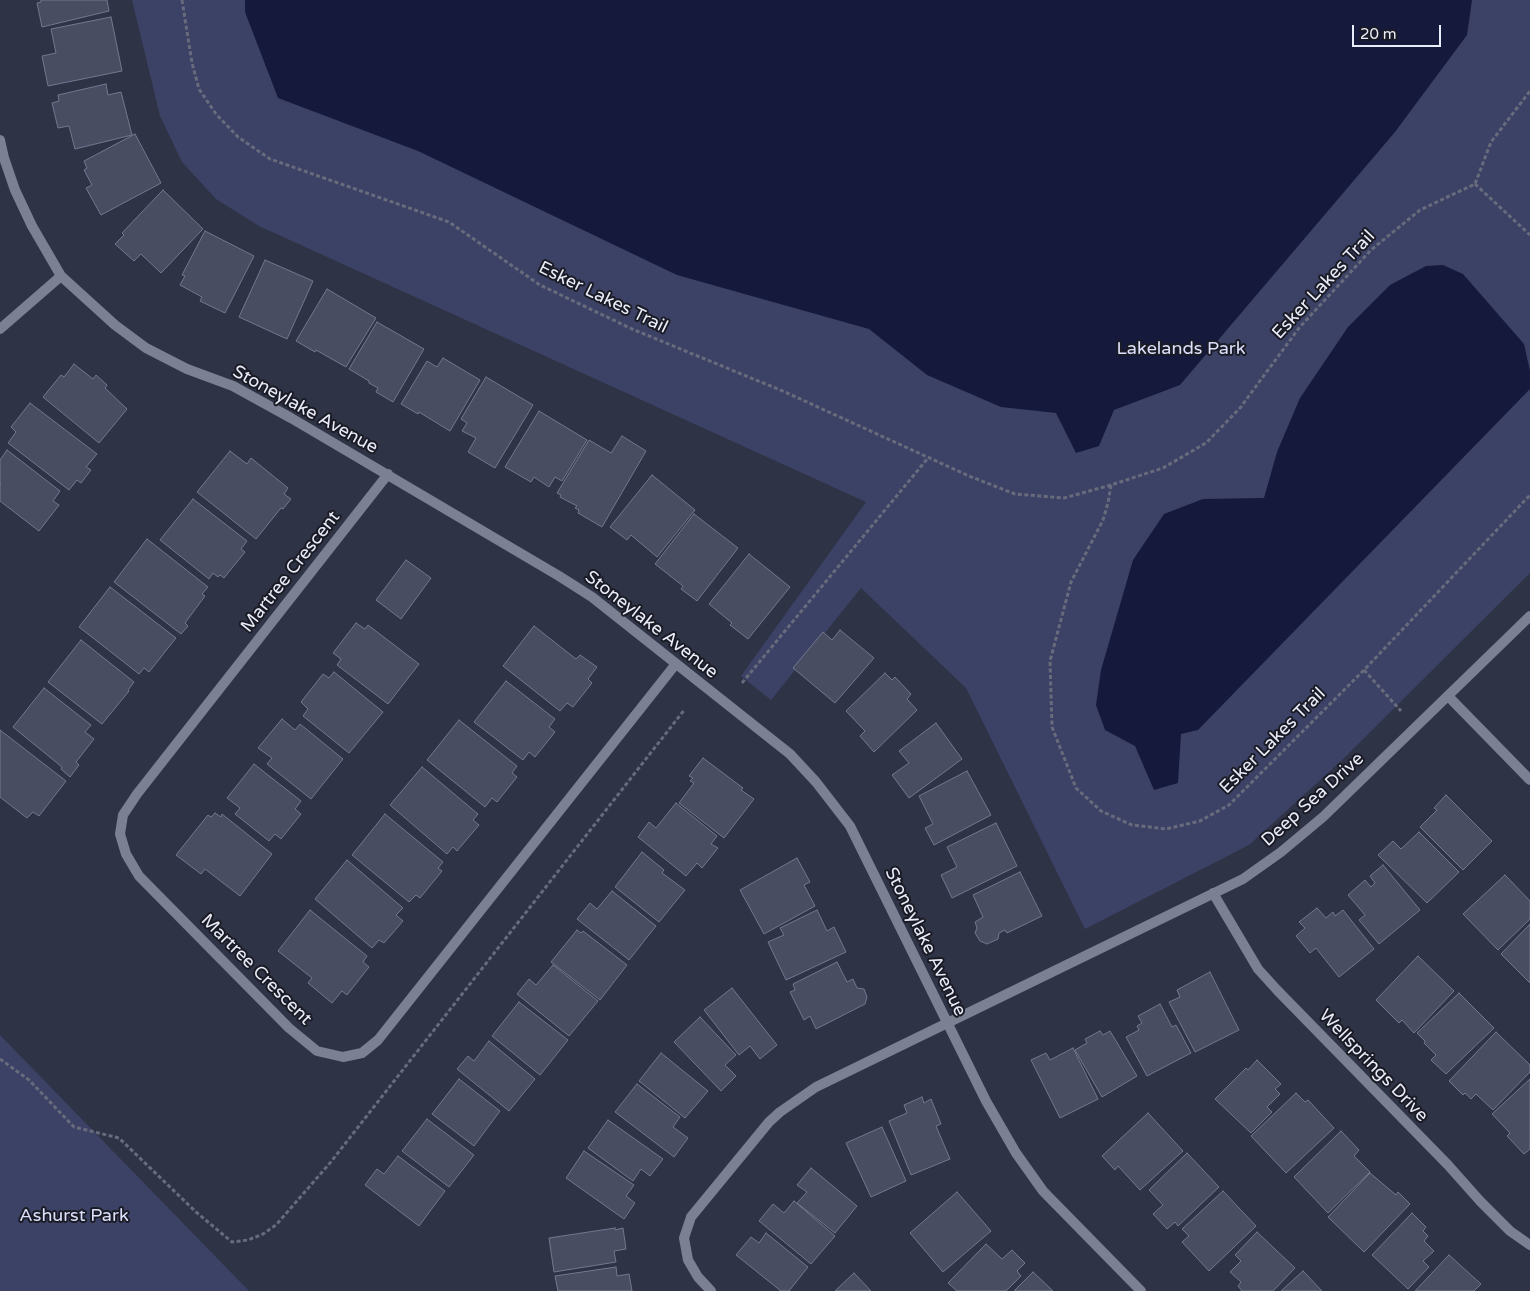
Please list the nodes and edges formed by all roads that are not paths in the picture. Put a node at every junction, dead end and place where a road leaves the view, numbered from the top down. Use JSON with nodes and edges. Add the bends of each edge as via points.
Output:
{"nodes":[{"id":1,"x":0,"y":140,"type":"edge"},
{"id":2,"x":61,"y":276,"type":"junction"},
{"id":3,"x":0,"y":329,"type":"edge"},
{"id":4,"x":388,"y":474,"type":"junction"},
{"id":5,"x":1530,"y":616,"type":"edge"},
{"id":6,"x":675,"y":665,"type":"junction"},
{"id":7,"x":1448,"y":696,"type":"junction"},
{"id":8,"x":1530,"y":780,"type":"edge"},
{"id":9,"x":1213,"y":893,"type":"junction"},
{"id":10,"x":947,"y":1023,"type":"junction"},
{"id":11,"x":1530,"y":1244,"type":"edge"},
{"id":12,"x":711,"y":1291,"type":"edge"},
{"id":13,"x":1141,"y":1291,"type":"edge"}],
"edges":[{"from":1,"to":2,"type":"street","name":"Stoneylake Avenue","via":[[15,190]]},
{"from":2,"to":3,"type":"street"},
{"from":2,"to":4,"type":"street","name":"Stoneylake Avenue","via":[[146,348],[187,369],[234,386]]},
{"from":4,"to":6,"type":"street","name":"Stoneylake Avenue","via":[[559,576],[592,598]]},
{"from":4,"to":6,"type":"street","name":"Martree Crescent","via":[[137,794],[123,815],[120,834],[126,854],[139,876],[289,1028],[317,1051],[344,1057],[362,1053],[378,1040]]},
{"from":5,"to":7,"type":"street","name":"Deep Sea Drive"},
{"from":6,"to":10,"type":"street","name":"Stoneylake Avenue","via":[[790,754],[834,804],[850,826]]},
{"from":7,"to":8,"type":"street"},
{"from":7,"to":9,"type":"street","name":"Deep Sea Drive","via":[[1305,833],[1243,879]]},
{"from":9,"to":10,"type":"street","name":"Deep Sea Drive"},
{"from":9,"to":11,"type":"street","name":"Wellsprings Drive","via":[[1258,968],[1276,990],[1510,1231]]},
{"from":10,"to":12,"type":"street","name":"Deep Sea Drive","via":[[816,1087],[769,1122],[691,1217],[684,1238],[688,1260]]},
{"from":10,"to":13,"type":"street","name":"Stoneylake Avenue","via":[[1000,1128],[1032,1177]]}]}
